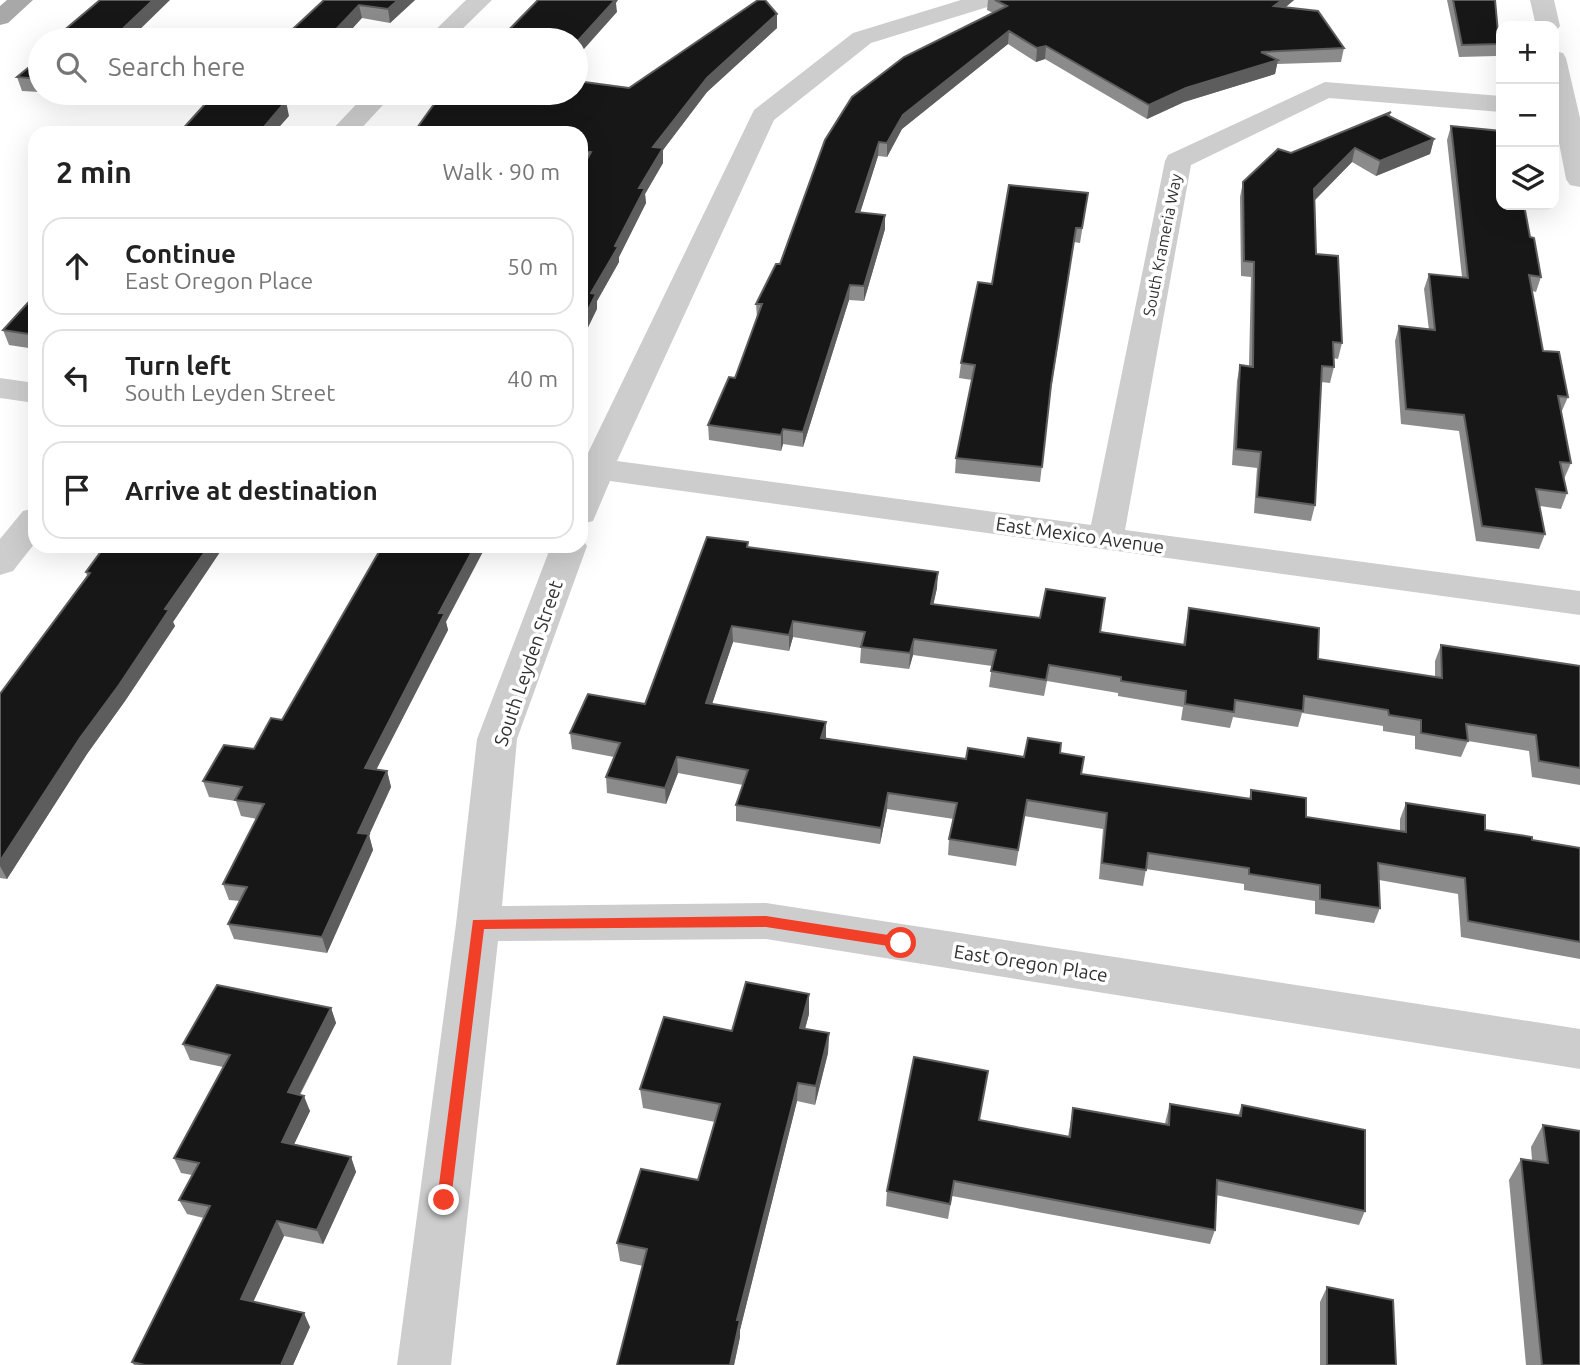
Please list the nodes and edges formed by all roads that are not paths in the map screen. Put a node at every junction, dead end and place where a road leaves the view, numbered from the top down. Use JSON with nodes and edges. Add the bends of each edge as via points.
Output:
{"nodes":[{"id":1,"x":21,"y":0,"type":"edge"},
{"id":2,"x":480,"y":0,"type":"edge"},
{"id":3,"x":986,"y":0,"type":"edge"},
{"id":4,"x":1542,"y":0,"type":"edge"},
{"id":5,"x":0,"y":18,"type":"edge"},
{"id":6,"x":1547,"y":21,"type":"edge"},
{"id":7,"x":450,"y":28,"type":"edge"},
{"id":8,"x":1496,"y":103,"type":"edge"},
{"id":9,"x":369,"y":105,"type":"edge"},
{"id":10,"x":1559,"y":108,"type":"edge"},
{"id":11,"x":349,"y":126,"type":"edge"},
{"id":12,"x":1580,"y":179,"type":"edge"},
{"id":13,"x":0,"y":388,"type":"edge"},
{"id":14,"x":28,"y":392,"type":"edge"},
{"id":15,"x":589,"y":468,"type":"edge"},
{"id":16,"x":28,"y":528,"type":"edge"},
{"id":17,"x":1106,"y":539,"type":"junction"},
{"id":18,"x":566,"y":553,"type":"edge"},
{"id":19,"x":0,"y":563,"type":"edge"},
{"id":20,"x":1580,"y":603,"type":"edge"},
{"id":21,"x":478,"y":924,"type":"junction"},
{"id":22,"x":1580,"y":1049,"type":"edge"},
{"id":23,"x":424,"y":1365,"type":"edge"}],
"edges":[{"from":1,"to":5,"type":"main road"},
{"from":2,"to":7,"type":"street"},
{"from":3,"to":15,"type":"street","via":[[862,38],[763,116]]},
{"from":4,"to":6,"type":"street"},
{"from":8,"to":17,"type":"street","name":"South Krameria Way","via":[[1325,90],[1178,161]]},
{"from":9,"to":11,"type":"street"},
{"from":10,"to":12,"type":"street"},
{"from":13,"to":14,"type":"street"},
{"from":15,"to":17,"type":"street","name":"East Mexico Avenue"},
{"from":16,"to":19,"type":"street"},
{"from":17,"to":20,"type":"street","name":"East Mexico Avenue"},
{"from":18,"to":21,"type":"street","name":"South Leyden Street","via":[[497,739]]},
{"from":21,"to":22,"type":"street","name":"East Oregon Place","via":[[766,921]]},
{"from":21,"to":23,"type":"street","name":"South Leyden Street"}]}
